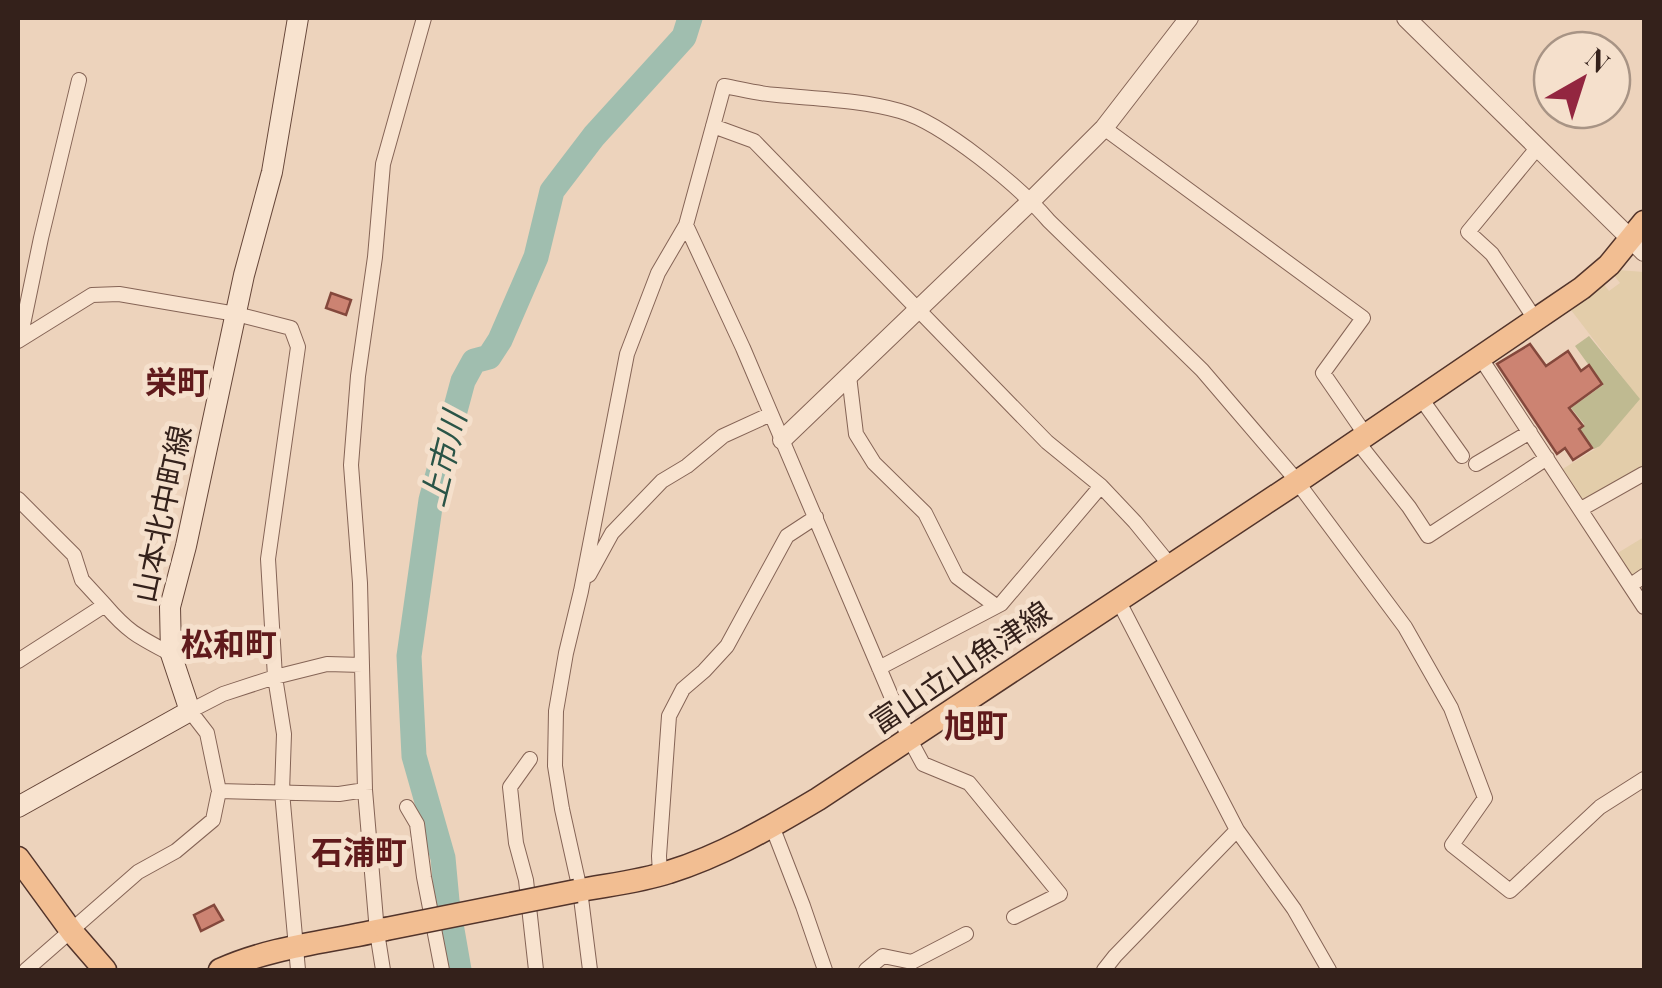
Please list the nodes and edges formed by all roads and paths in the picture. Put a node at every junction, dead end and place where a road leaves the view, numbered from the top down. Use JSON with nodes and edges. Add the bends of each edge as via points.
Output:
{"nodes":[{"id":1,"x":298,"y":18,"type":"edge"},
{"id":2,"x":424,"y":18,"type":"edge"},
{"id":3,"x":1188,"y":18,"type":"edge"},
{"id":4,"x":1406,"y":18,"type":"edge"},
{"id":5,"x":79,"y":80,"type":"dead end"},
{"id":6,"x":713,"y":126,"type":"junction"},
{"id":7,"x":1104,"y":128,"type":"junction"},
{"id":8,"x":1538,"y":147,"type":"junction"},
{"id":9,"x":1032,"y":201,"type":"junction"},
{"id":10,"x":686,"y":224,"type":"junction"},
{"id":11,"x":1640,"y":238,"type":"edge"},
{"id":12,"x":918,"y":309,"type":"junction"},
{"id":13,"x":236,"y":314,"type":"junction"},
{"id":14,"x":1535,"y":319,"type":"junction"},
{"id":15,"x":19,"y":340,"type":"edge"},
{"id":16,"x":1480,"y":357,"type":"junction"},
{"id":17,"x":848,"y":376,"type":"junction"},
{"id":18,"x":1420,"y":396,"type":"junction"},
{"id":19,"x":772,"y":414,"type":"junction"},
{"id":20,"x":1530,"y":432,"type":"junction"},
{"id":21,"x":1360,"y":437,"type":"junction"},
{"id":22,"x":782,"y":440,"type":"junction"},
{"id":23,"x":1547,"y":458,"type":"junction"},
{"id":24,"x":1644,"y":474,"type":"edge"},
{"id":25,"x":1297,"y":482,"type":"junction"},
{"id":26,"x":1101,"y":486,"type":"junction"},
{"id":27,"x":18,"y":499,"type":"edge"},
{"id":28,"x":1580,"y":509,"type":"junction"},
{"id":29,"x":816,"y":518,"type":"junction"},
{"id":30,"x":1170,"y":565,"type":"junction"},
{"id":31,"x":1638,"y":581,"type":"edge"},
{"id":32,"x":581,"y":591,"type":"junction"},
{"id":33,"x":1118,"y":600,"type":"junction"},
{"id":34,"x":106,"y":605,"type":"junction"},
{"id":35,"x":996,"y":606,"type":"junction"},
{"id":36,"x":1644,"y":607,"type":"edge"},
{"id":37,"x":171,"y":654,"type":"junction"},
{"id":38,"x":18,"y":662,"type":"edge"},
{"id":39,"x":362,"y":666,"type":"junction"},
{"id":40,"x":879,"y":668,"type":"junction"},
{"id":41,"x":275,"y":677,"type":"junction"},
{"id":42,"x":190,"y":711,"type":"junction"},
{"id":43,"x":909,"y":738,"type":"junction"},
{"id":44,"x":530,"y":759,"type":"dead end"},
{"id":45,"x":1644,"y":779,"type":"edge"},
{"id":46,"x":366,"y":790,"type":"junction"},
{"id":47,"x":219,"y":791,"type":"junction"},
{"id":48,"x":282,"y":792,"type":"junction"},
{"id":49,"x":18,"y":807,"type":"edge"},
{"id":50,"x":407,"y":807,"type":"dead end"},
{"id":51,"x":772,"y":826,"type":"junction"},
{"id":52,"x":1237,"y":830,"type":"junction"},
{"id":53,"x":18,"y":858,"type":"edge"},
{"id":54,"x":660,"y":874,"type":"junction"},
{"id":55,"x":578,"y":891,"type":"junction"},
{"id":56,"x":1014,"y":918,"type":"dead end"},
{"id":57,"x":381,"y":931,"type":"junction"},
{"id":58,"x":72,"y":932,"type":"junction"},
{"id":59,"x":966,"y":934,"type":"dead end"},
{"id":60,"x":294,"y":946,"type":"junction"},
{"id":61,"x":26,"y":970,"type":"edge"},
{"id":62,"x":105,"y":970,"type":"edge"},
{"id":63,"x":220,"y":970,"type":"edge"},
{"id":64,"x":298,"y":970,"type":"edge"},
{"id":65,"x":383,"y":970,"type":"edge"},
{"id":66,"x":442,"y":970,"type":"edge"},
{"id":67,"x":536,"y":970,"type":"edge"},
{"id":68,"x":590,"y":970,"type":"edge"},
{"id":69,"x":821,"y":970,"type":"edge"},
{"id":70,"x":866,"y":970,"type":"edge"},
{"id":71,"x":1104,"y":970,"type":"edge"},
{"id":72,"x":1329,"y":970,"type":"edge"}],
"edges":[{"from":1,"to":13,"type":"main road","name":"山本北中町線","via":[[272,172]]},
{"from":2,"to":39,"type":"street","via":[[383,164],[353,422]]},
{"from":3,"to":7,"type":"street"},
{"from":4,"to":8,"type":"street"},
{"from":5,"to":15,"type":"street"},
{"from":6,"to":9,"type":"street","via":[[724,86],[902,111],[964,146]]},
{"from":6,"to":10,"type":"street"},
{"from":6,"to":12,"type":"street","via":[[754,141]]},
{"from":7,"to":9,"type":"street"},
{"from":7,"to":21,"type":"street","via":[[1363,318],[1324,373]]},
{"from":8,"to":11,"type":"street"},
{"from":8,"to":14,"type":"street","via":[[1468,232],[1492,254]]},
{"from":9,"to":12,"type":"street"},
{"from":9,"to":25,"type":"street","via":[[1202,370]]},
{"from":10,"to":19,"type":"street"},
{"from":10,"to":32,"type":"street","via":[[658,273],[627,354]]},
{"from":11,"to":14,"type":"main road","name":"富山立山魚津線"},
{"from":12,"to":17,"type":"street"},
{"from":12,"to":26,"type":"street","via":[[1048,442]]},
{"from":13,"to":15,"type":"street","via":[[92,295]]},
{"from":13,"to":37,"type":"main road","name":"山本北中町線","via":[[170,607]]},
{"from":13,"to":41,"type":"street","via":[[292,328],[298,347],[268,559]]},
{"from":14,"to":16,"type":"main road","name":"富山立山魚津線"},
{"from":16,"to":18,"type":"main road","name":"富山立山魚津線"},
{"from":16,"to":20,"type":"street"},
{"from":17,"to":22,"type":"street"},
{"from":17,"to":35,"type":"street","via":[[856,434],[874,463],[925,514],[957,577]]},
{"from":18,"to":20,"type":"street","via":[[1469,460]]},
{"from":18,"to":21,"type":"main road","name":"富山立山魚津線"},
{"from":19,"to":22,"type":"street"},
{"from":19,"to":32,"type":"street","via":[[723,436],[662,481],[612,533]]},
{"from":20,"to":23,"type":"street"},
{"from":21,"to":23,"type":"street","via":[[1428,536]]},
{"from":21,"to":25,"type":"main road","name":"富山立山魚津線"},
{"from":22,"to":29,"type":"street"},
{"from":23,"to":28,"type":"street"},
{"from":24,"to":28,"type":"street"},
{"from":25,"to":30,"type":"main road","name":"富山立山魚津線"},
{"from":25,"to":45,"type":"street","via":[[1405,628],[1451,708],[1485,798],[1452,845],[1510,891],[1600,807]]},
{"from":26,"to":30,"type":"street"},
{"from":26,"to":35,"type":"street"},
{"from":27,"to":34,"type":"street","via":[[74,555],[82,580]]},
{"from":28,"to":31,"type":"street"},
{"from":29,"to":40,"type":"street"},
{"from":29,"to":54,"type":"street","via":[[787,536],[727,646],[683,689],[670,716]]},
{"from":30,"to":33,"type":"main road","name":"富山立山魚津線"},
{"from":31,"to":36,"type":"street"},
{"from":32,"to":55,"type":"street","via":[[556,711],[556,766]]},
{"from":33,"to":43,"type":"main road","name":"富山立山魚津線"},
{"from":33,"to":52,"type":"street"},
{"from":34,"to":37,"type":"street","via":[[135,636]]},
{"from":34,"to":38,"type":"street"},
{"from":35,"to":40,"type":"street"},
{"from":37,"to":42,"type":"main road","name":"山本北中町線"},
{"from":39,"to":41,"type":"street","via":[[326,664]]},
{"from":39,"to":46,"type":"street"},
{"from":40,"to":43,"type":"street"},
{"from":41,"to":42,"type":"street"},
{"from":41,"to":48,"type":"street","via":[[284,734]]},
{"from":42,"to":47,"type":"street","via":[[208,733]]},
{"from":42,"to":49,"type":"main road"},
{"from":43,"to":51,"type":"main road","name":"富山立山魚津線"},
{"from":43,"to":56,"type":"street","via":[[923,764],[969,783],[1060,894]]},
{"from":44,"to":67,"type":"street","via":[[510,787]]},
{"from":46,"to":48,"type":"street"},
{"from":46,"to":57,"type":"street"},
{"from":47,"to":48,"type":"street"},
{"from":47,"to":58,"type":"street","via":[[213,820],[176,852],[138,872]]},
{"from":48,"to":60,"type":"street"},
{"from":50,"to":66,"type":"street","via":[[418,824]]},
{"from":51,"to":54,"type":"main road","name":"富山立山魚津線"},
{"from":51,"to":69,"type":"street"},
{"from":52,"to":71,"type":"street"},
{"from":52,"to":72,"type":"street"},
{"from":53,"to":58,"type":"main road"},
{"from":54,"to":55,"type":"main road","name":"富山立山魚津線"},
{"from":55,"to":57,"type":"main road","name":"富山立山魚津線","bridge":true},
{"from":55,"to":68,"type":"street"},
{"from":57,"to":60,"type":"main road","name":"富山立山魚津線"},
{"from":57,"to":65,"type":"street"},
{"from":58,"to":61,"type":"street"},
{"from":58,"to":62,"type":"main road"},
{"from":59,"to":70,"type":"street","via":[[912,962],[883,956]]},
{"from":60,"to":63,"type":"main road","name":"富山立山魚津線"},
{"from":60,"to":64,"type":"street"}]}
